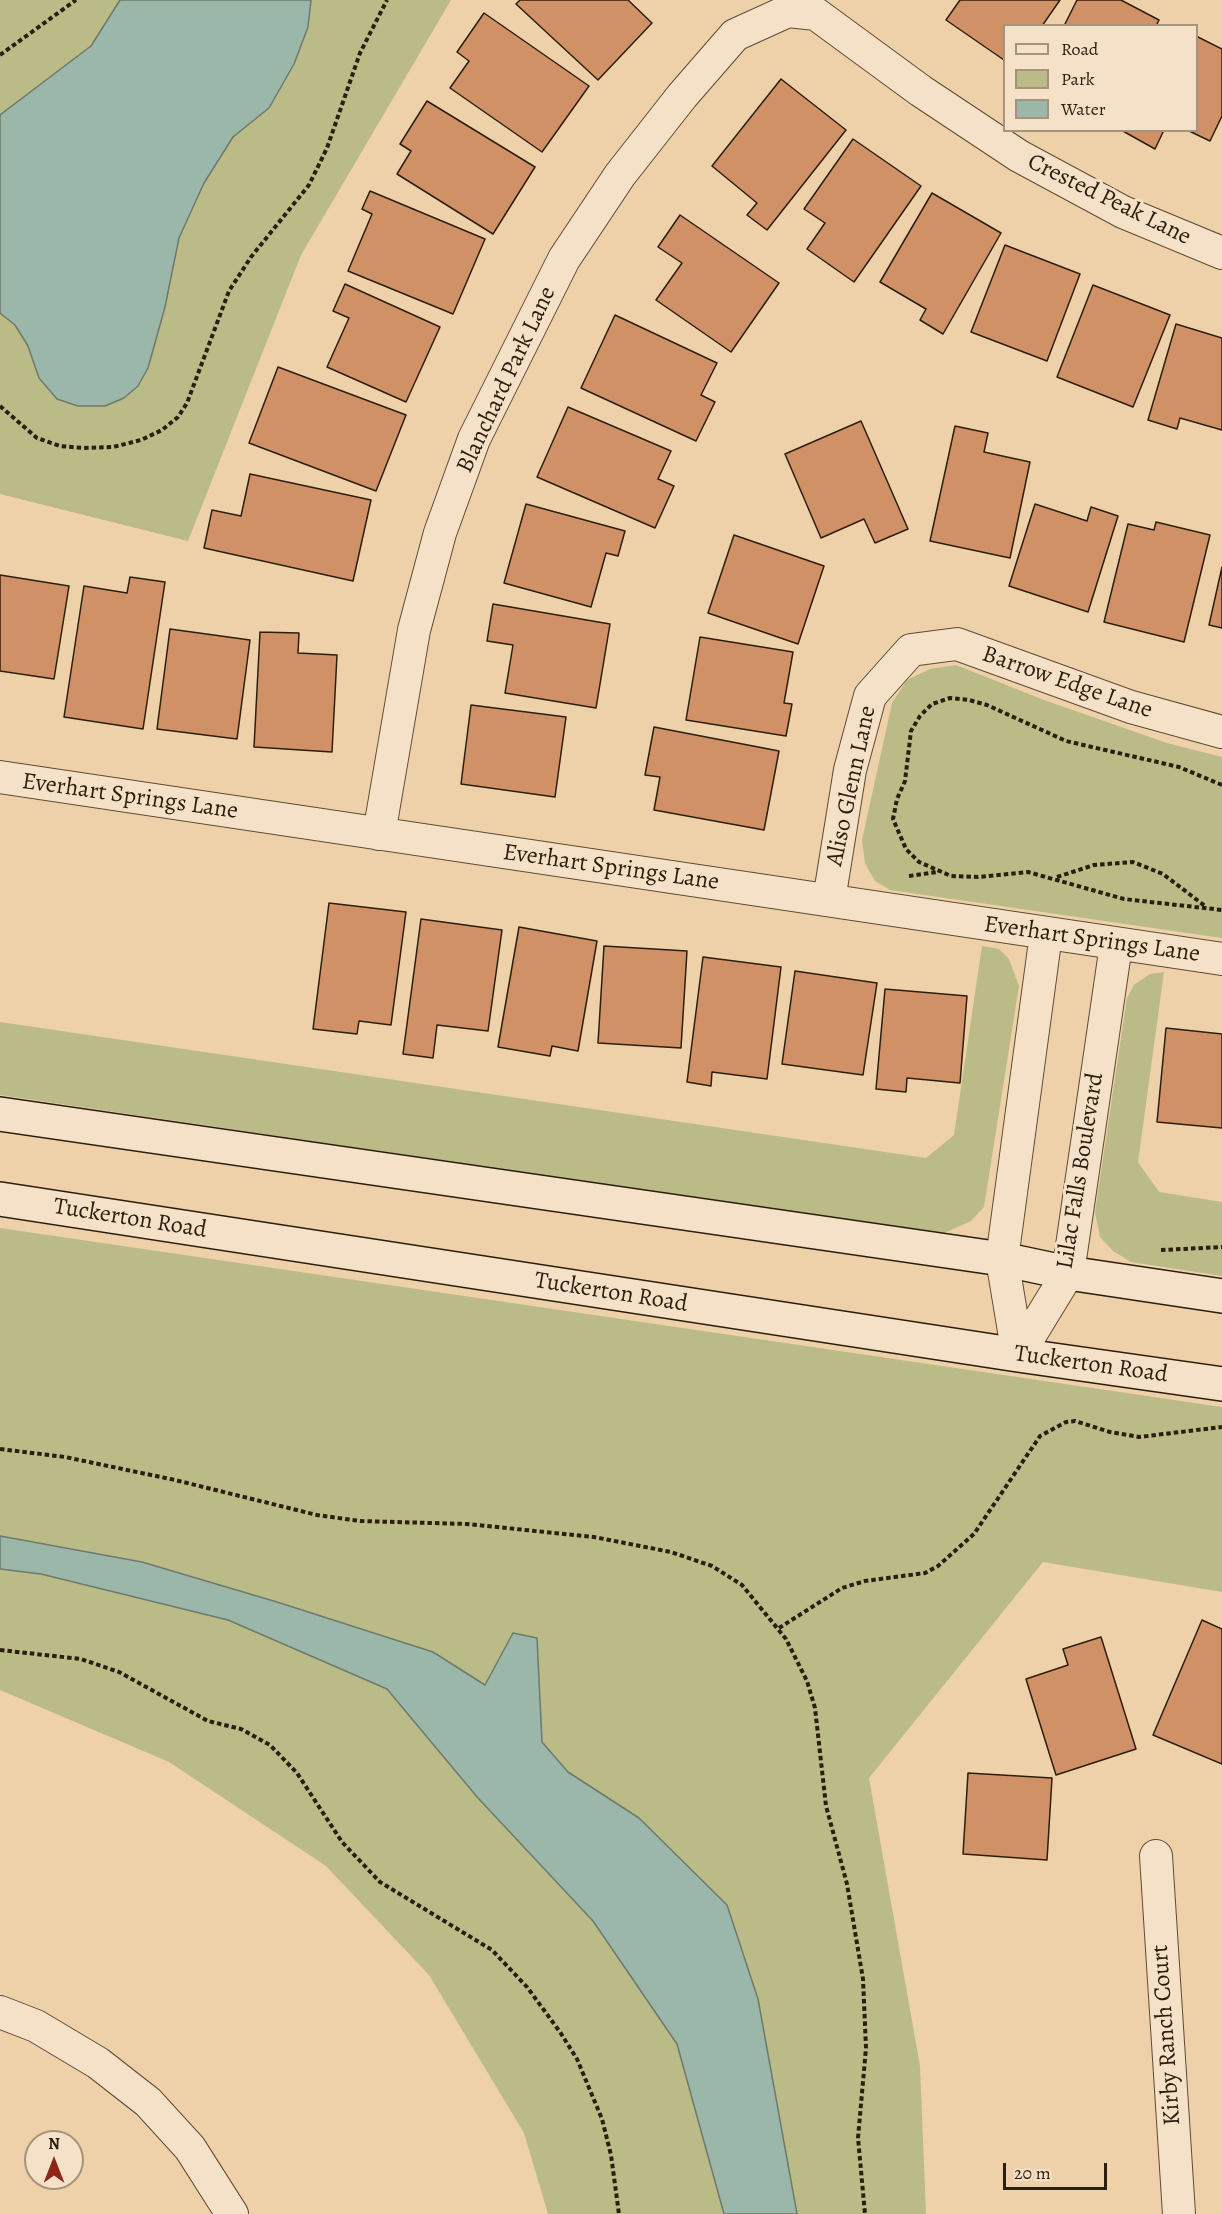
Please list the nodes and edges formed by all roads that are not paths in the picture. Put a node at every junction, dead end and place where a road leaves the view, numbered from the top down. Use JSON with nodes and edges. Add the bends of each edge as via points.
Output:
{"nodes":[{"id":1,"x":788,"y":11,"type":"joint"},
{"id":2,"x":1222,"y":254,"type":"edge"},
{"id":3,"x":911,"y":651,"type":"joint"},
{"id":4,"x":1222,"y":732,"type":"edge"},
{"id":5,"x":0,"y":777,"type":"edge"},
{"id":6,"x":379,"y":834,"type":"junction"},
{"id":7,"x":829,"y":900,"type":"junction"},
{"id":8,"x":1046,"y":934,"type":"junction"},
{"id":9,"x":1116,"y":945,"type":"junction"},
{"id":10,"x":1222,"y":959,"type":"edge"},
{"id":11,"x":0,"y":1114,"type":"edge"},
{"id":12,"x":0,"y":1199,"type":"edge"},
{"id":13,"x":1002,"y":1259,"type":"junction"},
{"id":14,"x":1068,"y":1273,"type":"junction"},
{"id":15,"x":1222,"y":1296,"type":"edge"},
{"id":16,"x":1018,"y":1355,"type":"junction"},
{"id":17,"x":1222,"y":1384,"type":"edge"},
{"id":18,"x":1156,"y":1856,"type":"dead end"},
{"id":19,"x":0,"y":2012,"type":"edge"},
{"id":20,"x":226,"y":2205,"type":"edge"},
{"id":21,"x":1179,"y":2214,"type":"edge"}],
"edges":[{"from":1,"to":2,"type":"street","name":"Crested Peak Lane","via":[[816,14],[1019,156],[1123,212]]},
{"from":1,"to":6,"type":"street","name":"Blanchard Park Lane","via":[[735,36],[620,175],[564,259],[474,439],[440,533],[414,630]]},
{"from":3,"to":4,"type":"street","name":"Barrow Edge Lane","via":[[957,644],[1131,706]]},
{"from":3,"to":7,"type":"street","name":"Aliso Glenn Lane","via":[[870,696],[850,770]]},
{"from":5,"to":6,"type":"street","name":"Everhart Springs Lane"},
{"from":6,"to":7,"type":"street","name":"Everhart Springs Lane"},
{"from":7,"to":8,"type":"street","name":"Everhart Springs Lane"},
{"from":8,"to":9,"type":"street","name":"Everhart Springs Lane"},
{"from":8,"to":13,"type":"street"},
{"from":9,"to":10,"type":"street","name":"Everhart Springs Lane"},
{"from":9,"to":14,"type":"street","name":"Lilac Falls Boulevard"},
{"from":11,"to":13,"type":"main road"},
{"from":12,"to":16,"type":"main road","name":"Tuckerton Road"},
{"from":13,"to":14,"type":"main road"},
{"from":13,"to":16,"type":"street"},
{"from":14,"to":15,"type":"main road"},
{"from":14,"to":16,"type":"street","name":"Lilac Falls Boulevard"},
{"from":16,"to":17,"type":"main road","name":"Tuckerton Road"},
{"from":18,"to":21,"type":"street","name":"Kirby Ranch Court"},
{"from":19,"to":20,"type":"street","via":[[36,2026],[98,2063],[148,2102],[190,2148]]}]}
